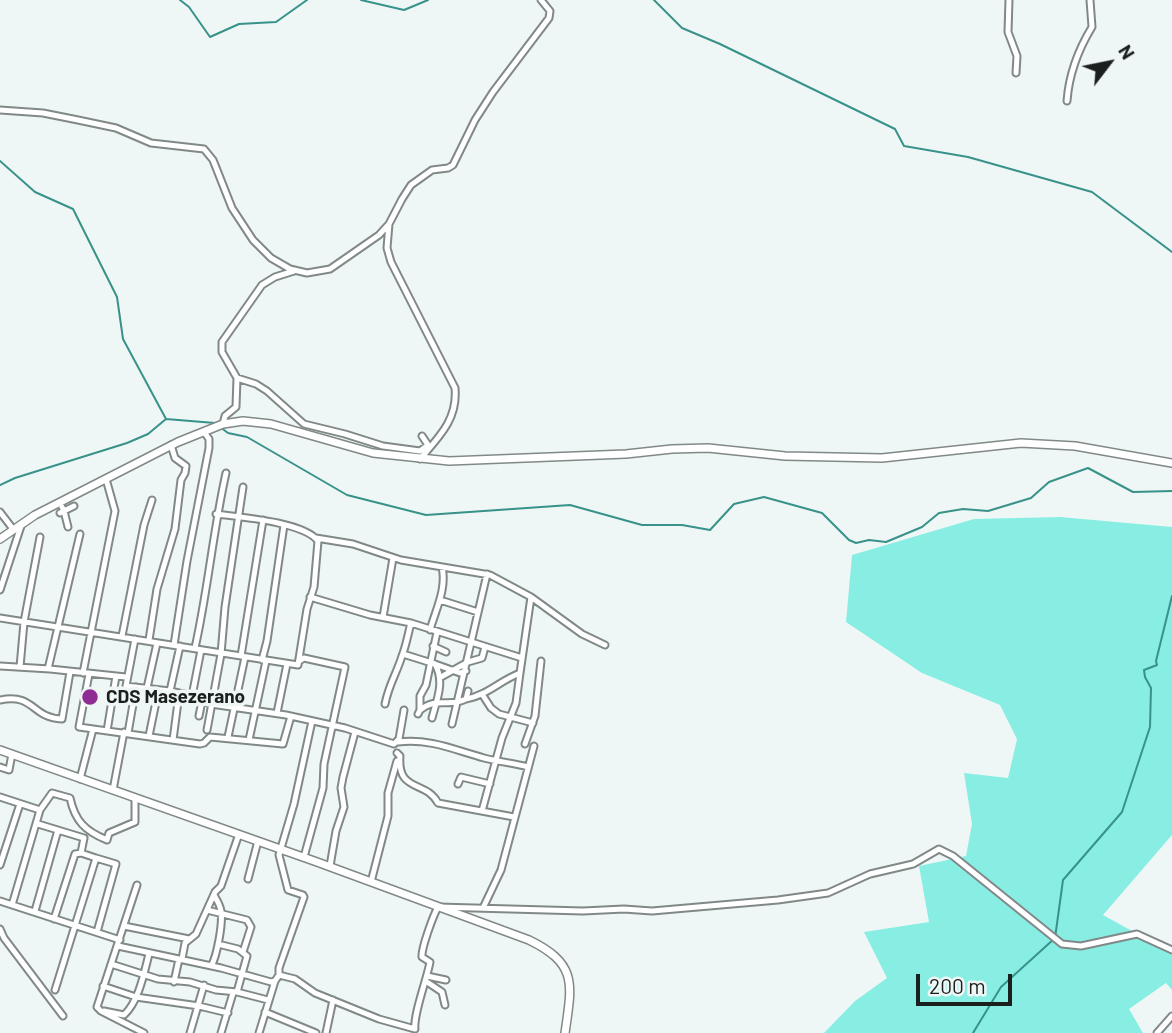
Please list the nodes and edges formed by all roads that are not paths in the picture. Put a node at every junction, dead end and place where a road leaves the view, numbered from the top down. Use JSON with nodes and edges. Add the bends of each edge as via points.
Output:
{"nodes":[{"id":1,"x":541,"y":0,"type":"edge"},
{"id":2,"x":1009,"y":0,"type":"edge"},
{"id":3,"x":1090,"y":0,"type":"edge"},
{"id":4,"x":1016,"y":73,"type":"dead end"},
{"id":5,"x":1067,"y":102,"type":"dead end"},
{"id":6,"x":0,"y":110,"type":"edge"},
{"id":7,"x":389,"y":225,"type":"junction"},
{"id":8,"x":294,"y":271,"type":"junction"},
{"id":9,"x":237,"y":378,"type":"junction"},
{"id":10,"x":219,"y":426,"type":"junction"},
{"id":11,"x":204,"y":432,"type":"junction"},
{"id":12,"x":422,"y":436,"type":"dead end"},
{"id":13,"x":171,"y":445,"type":"junction"},
{"id":14,"x":420,"y":459,"type":"junction"},
{"id":15,"x":1172,"y":463,"type":"edge"},
{"id":16,"x":226,"y":473,"type":"dead end"},
{"id":17,"x":106,"y":479,"type":"junction"},
{"id":18,"x":243,"y":487,"type":"dead end"},
{"id":19,"x":152,"y":500,"type":"dead end"},
{"id":20,"x":60,"y":502,"type":"junction"},
{"id":21,"x":74,"y":506,"type":"dead end"},
{"id":22,"x":0,"y":512,"type":"edge"},
{"id":23,"x":62,"y":512,"type":"junction"},
{"id":24,"x":216,"y":514,"type":"junction"},
{"id":25,"x":238,"y":517,"type":"junction"},
{"id":26,"x":263,"y":520,"type":"junction"},
{"id":27,"x":21,"y":524,"type":"junction"},
{"id":28,"x":284,"y":525,"type":"junction"},
{"id":29,"x":68,"y":527,"type":"dead end"},
{"id":30,"x":13,"y":529,"type":"junction"},
{"id":31,"x":80,"y":534,"type":"dead end"},
{"id":32,"x":40,"y":537,"type":"dead end"},
{"id":33,"x":0,"y":538,"type":"edge"},
{"id":34,"x":316,"y":538,"type":"junction"},
{"id":35,"x":393,"y":558,"type":"junction"},
{"id":36,"x":442,"y":567,"type":"junction"},
{"id":37,"x":487,"y":574,"type":"junction"},
{"id":38,"x":0,"y":590,"type":"edge"},
{"id":39,"x":432,"y":595,"type":"dead end"},
{"id":40,"x":310,"y":597,"type":"junction"},
{"id":41,"x":531,"y":597,"type":"junction"},
{"id":42,"x":440,"y":598,"type":"junction"},
{"id":43,"x":478,"y":612,"type":"junction"},
{"id":44,"x":383,"y":617,"type":"junction"},
{"id":45,"x":0,"y":618,"type":"edge"},
{"id":46,"x":24,"y":622,"type":"junction"},
{"id":47,"x":411,"y":623,"type":"junction"},
{"id":48,"x":57,"y":628,"type":"junction"},
{"id":49,"x":433,"y":631,"type":"junction"},
{"id":50,"x":89,"y":633,"type":"junction"},
{"id":51,"x":122,"y":636,"type":"junction"},
{"id":52,"x":448,"y":637,"type":"junction"},
{"id":53,"x":135,"y":639,"type":"junction"},
{"id":54,"x":149,"y":640,"type":"junction"},
{"id":55,"x":157,"y":643,"type":"junction"},
{"id":56,"x":472,"y":643,"type":"junction"},
{"id":57,"x":605,"y":645,"type":"dead end"},
{"id":58,"x":177,"y":646,"type":"junction"},
{"id":59,"x":433,"y":646,"type":"junction"},
{"id":60,"x":485,"y":647,"type":"junction"},
{"id":61,"x":198,"y":649,"type":"junction"},
{"id":62,"x":446,"y":652,"type":"dead end"},
{"id":63,"x":221,"y":654,"type":"junction"},
{"id":64,"x":403,"y":654,"type":"junction"},
{"id":65,"x":243,"y":657,"type":"junction"},
{"id":66,"x":522,"y":659,"type":"junction"},
{"id":67,"x":264,"y":661,"type":"junction"},
{"id":68,"x":299,"y":661,"type":"junction"},
{"id":69,"x":541,"y":661,"type":"dead end"},
{"id":70,"x":432,"y":663,"type":"junction"},
{"id":71,"x":468,"y":663,"type":"junction"},
{"id":72,"x":287,"y":664,"type":"junction"},
{"id":73,"x":0,"y":666,"type":"edge"},
{"id":74,"x":20,"y":667,"type":"junction"},
{"id":75,"x":48,"y":668,"type":"junction"},
{"id":76,"x":452,"y":670,"type":"junction"},
{"id":77,"x":466,"y":671,"type":"junction"},
{"id":78,"x":70,"y":672,"type":"junction"},
{"id":79,"x":520,"y":673,"type":"junction"},
{"id":80,"x":86,"y":674,"type":"junction"},
{"id":81,"x":116,"y":676,"type":"junction"},
{"id":82,"x":126,"y":677,"type":"junction"},
{"id":83,"x":441,"y":677,"type":"junction"},
{"id":84,"x":136,"y":687,"type":"junction"},
{"id":85,"x":147,"y":688,"type":"junction"},
{"id":86,"x":170,"y":691,"type":"junction"},
{"id":87,"x":468,"y":691,"type":"dead end"},
{"id":88,"x":158,"y":692,"type":"junction"},
{"id":89,"x":179,"y":694,"type":"junction"},
{"id":90,"x":482,"y":694,"type":"junction"},
{"id":91,"x":192,"y":696,"type":"junction"},
{"id":92,"x":467,"y":699,"type":"junction"},
{"id":93,"x":0,"y":700,"type":"edge"},
{"id":94,"x":202,"y":701,"type":"junction"},
{"id":95,"x":436,"y":701,"type":"junction"},
{"id":96,"x":458,"y":703,"type":"junction"},
{"id":97,"x":211,"y":704,"type":"junction"},
{"id":98,"x":385,"y":704,"type":"dead end"},
{"id":99,"x":233,"y":707,"type":"junction"},
{"id":100,"x":255,"y":710,"type":"junction"},
{"id":101,"x":404,"y":710,"type":"dead end"},
{"id":102,"x":277,"y":713,"type":"junction"},
{"id":103,"x":199,"y":716,"type":"dead end"},
{"id":104,"x":291,"y":716,"type":"junction"},
{"id":105,"x":432,"y":718,"type":"dead end"},
{"id":106,"x":510,"y":718,"type":"junction"},
{"id":107,"x":312,"y":721,"type":"junction"},
{"id":108,"x":533,"y":723,"type":"junction"},
{"id":109,"x":452,"y":724,"type":"dead end"},
{"id":110,"x":334,"y":726,"type":"junction"},
{"id":111,"x":93,"y":729,"type":"junction"},
{"id":112,"x":206,"y":730,"type":"dead end"},
{"id":113,"x":107,"y":731,"type":"junction"},
{"id":114,"x":355,"y":732,"type":"junction"},
{"id":115,"x":126,"y":733,"type":"junction"},
{"id":116,"x":149,"y":736,"type":"junction"},
{"id":117,"x":228,"y":737,"type":"junction"},
{"id":118,"x":173,"y":740,"type":"junction"},
{"id":119,"x":249,"y":740,"type":"junction"},
{"id":120,"x":396,"y":743,"type":"junction"},
{"id":121,"x":525,"y":744,"type":"dead end"},
{"id":122,"x":534,"y":746,"type":"dead end"},
{"id":123,"x":0,"y":750,"type":"edge"},
{"id":124,"x":397,"y":753,"type":"junction"},
{"id":125,"x":12,"y":754,"type":"junction"},
{"id":126,"x":497,"y":760,"type":"junction"},
{"id":127,"x":0,"y":767,"type":"edge"},
{"id":128,"x":528,"y":767,"type":"junction"},
{"id":129,"x":80,"y":779,"type":"junction"},
{"id":130,"x":458,"y":784,"type":"dead end"},
{"id":131,"x":490,"y":784,"type":"junction"},
{"id":132,"x":113,"y":790,"type":"junction"},
{"id":133,"x":0,"y":797,"type":"edge"},
{"id":134,"x":135,"y":797,"type":"junction"},
{"id":135,"x":20,"y":804,"type":"junction"},
{"id":136,"x":40,"y":810,"type":"junction"},
{"id":137,"x":482,"y":811,"type":"junction"},
{"id":138,"x":514,"y":817,"type":"junction"},
{"id":139,"x":38,"y":824,"type":"junction"},
{"id":140,"x":58,"y":830,"type":"junction"},
{"id":141,"x":239,"y":834,"type":"junction"},
{"id":142,"x":258,"y":841,"type":"junction"},
{"id":143,"x":280,"y":849,"type":"junction"},
{"id":144,"x":81,"y":853,"type":"junction"},
{"id":145,"x":304,"y":857,"type":"junction"},
{"id":146,"x":96,"y":858,"type":"junction"},
{"id":147,"x":0,"y":865,"type":"edge"},
{"id":148,"x":330,"y":866,"type":"junction"},
{"id":149,"x":248,"y":879,"type":"dead end"},
{"id":150,"x":371,"y":882,"type":"junction"},
{"id":151,"x":136,"y":885,"type":"dead end"},
{"id":152,"x":214,"y":895,"type":"junction"},
{"id":153,"x":0,"y":901,"type":"edge"},
{"id":154,"x":12,"y":905,"type":"junction"},
{"id":155,"x":438,"y":907,"type":"junction"},
{"id":156,"x":483,"y":908,"type":"junction"},
{"id":157,"x":208,"y":910,"type":"junction"},
{"id":158,"x":34,"y":911,"type":"junction"},
{"id":159,"x":222,"y":915,"type":"junction"},
{"id":160,"x":54,"y":919,"type":"junction"},
{"id":161,"x":75,"y":925,"type":"junction"},
{"id":162,"x":124,"y":926,"type":"junction"},
{"id":163,"x":0,"y":929,"type":"edge"},
{"id":164,"x":97,"y":932,"type":"junction"},
{"id":165,"x":189,"y":939,"type":"junction"},
{"id":166,"x":119,"y":943,"type":"junction"},
{"id":167,"x":218,"y":944,"type":"junction"},
{"id":168,"x":1172,"y":950,"type":"edge"},
{"id":169,"x":243,"y":952,"type":"junction"},
{"id":170,"x":149,"y":954,"type":"junction"},
{"id":171,"x":181,"y":959,"type":"junction"},
{"id":172,"x":111,"y":964,"type":"junction"},
{"id":173,"x":211,"y":966,"type":"junction"},
{"id":174,"x":242,"y":974,"type":"junction"},
{"id":175,"x":143,"y":975,"type":"junction"},
{"id":176,"x":277,"y":978,"type":"junction"},
{"id":177,"x":427,"y":979,"type":"junction"},
{"id":178,"x":446,"y":980,"type":"dead end"},
{"id":179,"x":174,"y":982,"type":"junction"},
{"id":180,"x":204,"y":985,"type":"junction"},
{"id":181,"x":103,"y":986,"type":"junction"},
{"id":182,"x":55,"y":990,"type":"dead end"},
{"id":183,"x":235,"y":993,"type":"junction"},
{"id":184,"x":136,"y":997,"type":"junction"},
{"id":185,"x":268,"y":1000,"type":"junction"},
{"id":186,"x":333,"y":1000,"type":"junction"},
{"id":187,"x":445,"y":1005,"type":"dead end"},
{"id":188,"x":199,"y":1006,"type":"junction"},
{"id":189,"x":97,"y":1008,"type":"junction"},
{"id":190,"x":265,"y":1012,"type":"junction"},
{"id":191,"x":228,"y":1013,"type":"junction"},
{"id":192,"x":63,"y":1016,"type":"dead end"},
{"id":193,"x":1172,"y":1016,"type":"edge"},
{"id":194,"x":144,"y":1033,"type":"edge"},
{"id":195,"x":190,"y":1033,"type":"edge"},
{"id":196,"x":221,"y":1033,"type":"edge"},
{"id":197,"x":260,"y":1033,"type":"edge"},
{"id":198,"x":316,"y":1033,"type":"edge"},
{"id":199,"x":326,"y":1033,"type":"edge"},
{"id":200,"x":565,"y":1033,"type":"edge"},
{"id":201,"x":1157,"y":1033,"type":"edge"}],
"edges":[{"from":1,"to":7,"type":"street","via":[[550,11],[549,19],[493,92],[453,165],[432,170],[411,185]]},
{"from":2,"to":4,"type":"street","via":[[1008,32],[1017,56]]},
{"from":3,"to":5,"type":"street","via":[[1092,27],[1069,76]]},
{"from":6,"to":8,"type":"street","via":[[78,120],[116,128],[151,143],[204,149],[253,240],[271,258]]},
{"from":7,"to":8,"type":"street","via":[[330,269]]},
{"from":7,"to":14,"type":"street","via":[[391,262],[455,388],[456,407],[446,428]]},
{"from":8,"to":9,"type":"street","via":[[262,285],[222,342],[222,352]]},
{"from":9,"to":10,"type":"street","via":[[236,407]]},
{"from":9,"to":12,"type":"street","via":[[267,391],[304,424],[419,451],[428,445]]},
{"from":10,"to":11,"type":"main road"},
{"from":10,"to":14,"type":"main road","via":[[261,422],[358,450]]},
{"from":11,"to":13,"type":"main road"},
{"from":11,"to":58,"type":"street","via":[[209,448],[187,561]]},
{"from":13,"to":17,"type":"main road"},
{"from":13,"to":54,"type":"street","via":[[186,470],[175,529],[156,590]]},
{"from":14,"to":15,"type":"main road","via":[[708,448],[785,456],[882,457],[1021,443],[1084,447]]},
{"from":16,"to":24,"type":"street"},
{"from":17,"to":20,"type":"main road"},
{"from":17,"to":50,"type":"street","via":[[115,511]]},
{"from":18,"to":25,"type":"street"},
{"from":19,"to":51,"type":"street"},
{"from":20,"to":23,"type":"street"},
{"from":20,"to":27,"type":"main road"},
{"from":21,"to":23,"type":"street"},
{"from":22,"to":30,"type":"street"},
{"from":23,"to":29,"type":"street"},
{"from":24,"to":25,"type":"street"},
{"from":24,"to":61,"type":"street"},
{"from":25,"to":26,"type":"street"},
{"from":25,"to":63,"type":"street"},
{"from":26,"to":28,"type":"street"},
{"from":26,"to":65,"type":"street"},
{"from":27,"to":30,"type":"main road"},
{"from":27,"to":38,"type":"street"},
{"from":28,"to":34,"type":"street"},
{"from":28,"to":67,"type":"street"},
{"from":30,"to":33,"type":"main road"},
{"from":31,"to":48,"type":"street"},
{"from":32,"to":46,"type":"street"},
{"from":34,"to":35,"type":"street"},
{"from":34,"to":40,"type":"street","via":[[316,576]]},
{"from":35,"to":36,"type":"street"},
{"from":35,"to":44,"type":"street"},
{"from":36,"to":37,"type":"street"},
{"from":36,"to":42,"type":"street","via":[[445,576]]},
{"from":37,"to":41,"type":"street"},
{"from":37,"to":43,"type":"street"},
{"from":39,"to":42,"type":"street"},
{"from":40,"to":44,"type":"street"},
{"from":40,"to":68,"type":"street"},
{"from":41,"to":57,"type":"street"},
{"from":41,"to":66,"type":"street"},
{"from":42,"to":43,"type":"street"},
{"from":42,"to":49,"type":"street"},
{"from":43,"to":56,"type":"street"},
{"from":44,"to":47,"type":"street"},
{"from":45,"to":46,"type":"street"},
{"from":46,"to":48,"type":"street"},
{"from":46,"to":74,"type":"street"},
{"from":47,"to":49,"type":"street"},
{"from":47,"to":64,"type":"street"},
{"from":48,"to":50,"type":"street"},
{"from":48,"to":75,"type":"street"},
{"from":49,"to":52,"type":"street"},
{"from":49,"to":59,"type":"street"},
{"from":50,"to":51,"type":"street"},
{"from":50,"to":80,"type":"street"},
{"from":51,"to":53,"type":"street"},
{"from":52,"to":56,"type":"street"},
{"from":52,"to":59,"type":"street"},
{"from":53,"to":54,"type":"street"},
{"from":53,"to":82,"type":"street"},
{"from":54,"to":55,"type":"street"},
{"from":55,"to":58,"type":"street"},
{"from":55,"to":85,"type":"street"},
{"from":56,"to":60,"type":"street"},
{"from":56,"to":71,"type":"street"},
{"from":58,"to":61,"type":"street"},
{"from":58,"to":86,"type":"street"},
{"from":59,"to":62,"type":"street"},
{"from":59,"to":70,"type":"street"},
{"from":60,"to":66,"type":"street"},
{"from":60,"to":71,"type":"street","via":[[482,659]]},
{"from":61,"to":63,"type":"street"},
{"from":61,"to":91,"type":"street"},
{"from":63,"to":65,"type":"street"},
{"from":63,"to":97,"type":"street"},
{"from":64,"to":70,"type":"street"},
{"from":64,"to":98,"type":"street"},
{"from":65,"to":67,"type":"street"},
{"from":65,"to":99,"type":"street"},
{"from":66,"to":79,"type":"street"},
{"from":67,"to":72,"type":"street"},
{"from":67,"to":100,"type":"street"},
{"from":68,"to":72,"type":"street","via":[[298,665]]},
{"from":68,"to":110,"type":"street","via":[[345,667]]},
{"from":69,"to":108,"type":"street"},
{"from":70,"to":76,"type":"street"},
{"from":70,"to":83,"type":"street"},
{"from":70,"to":95,"type":"street","via":[[419,712]]},
{"from":71,"to":76,"type":"street"},
{"from":71,"to":77,"type":"street"},
{"from":72,"to":102,"type":"street"},
{"from":73,"to":74,"type":"street"},
{"from":74,"to":75,"type":"street"},
{"from":75,"to":78,"type":"street"},
{"from":76,"to":77,"type":"street"},
{"from":76,"to":83,"type":"street"},
{"from":77,"to":96,"type":"street"},
{"from":78,"to":80,"type":"street"},
{"from":78,"to":93,"type":"street","via":[[62,719],[45,716],[22,699]]},
{"from":79,"to":90,"type":"street"},
{"from":79,"to":106,"type":"street"},
{"from":80,"to":81,"type":"street"},
{"from":80,"to":111,"type":"street","via":[[79,727]]},
{"from":81,"to":82,"type":"street"},
{"from":81,"to":113,"type":"street"},
{"from":82,"to":84,"type":"street","via":[[126,687]]},
{"from":83,"to":95,"type":"street"},
{"from":84,"to":85,"type":"street"},
{"from":84,"to":115,"type":"street"},
{"from":85,"to":88,"type":"street"},
{"from":86,"to":88,"type":"street"},
{"from":86,"to":89,"type":"street"},
{"from":87,"to":92,"type":"street"},
{"from":88,"to":116,"type":"street"},
{"from":89,"to":91,"type":"street"},
{"from":89,"to":118,"type":"street"},
{"from":90,"to":92,"type":"street"},
{"from":90,"to":106,"type":"street","via":[[491,708]]},
{"from":91,"to":94,"type":"street"},
{"from":92,"to":96,"type":"street"},
{"from":94,"to":97,"type":"street"},
{"from":94,"to":103,"type":"street"},
{"from":95,"to":96,"type":"street"},
{"from":95,"to":105,"type":"street"},
{"from":96,"to":109,"type":"street"},
{"from":97,"to":99,"type":"street"},
{"from":97,"to":112,"type":"street"},
{"from":99,"to":100,"type":"street"},
{"from":99,"to":117,"type":"street"},
{"from":100,"to":102,"type":"street"},
{"from":100,"to":119,"type":"street"},
{"from":101,"to":120,"type":"street"},
{"from":102,"to":104,"type":"street"},
{"from":104,"to":107,"type":"street"},
{"from":104,"to":119,"type":"street","via":[[283,744]]},
{"from":106,"to":108,"type":"street"},
{"from":106,"to":126,"type":"street"},
{"from":107,"to":110,"type":"street"},
{"from":107,"to":143,"type":"street"},
{"from":108,"to":121,"type":"street"},
{"from":110,"to":114,"type":"street"},
{"from":110,"to":145,"type":"street"},
{"from":111,"to":113,"type":"street"},
{"from":111,"to":129,"type":"street"},
{"from":113,"to":115,"type":"street"},
{"from":114,"to":120,"type":"street"},
{"from":114,"to":148,"type":"street","via":[[343,777],[344,807]]},
{"from":115,"to":116,"type":"street"},
{"from":115,"to":132,"type":"street"},
{"from":116,"to":118,"type":"street"},
{"from":117,"to":118,"type":"street","via":[[210,737],[203,744]]},
{"from":117,"to":119,"type":"street"},
{"from":120,"to":124,"type":"street"},
{"from":120,"to":126,"type":"street","via":[[441,744]]},
{"from":122,"to":128,"type":"street"},
{"from":123,"to":125,"type":"main road"},
{"from":124,"to":137,"type":"street","via":[[400,771],[411,785],[432,794],[438,803]]},
{"from":124,"to":150,"type":"street","via":[[388,816]]},
{"from":125,"to":127,"type":"street","via":[[9,770]]},
{"from":125,"to":129,"type":"main road"},
{"from":126,"to":128,"type":"street"},
{"from":126,"to":131,"type":"street"},
{"from":128,"to":138,"type":"street"},
{"from":129,"to":132,"type":"main road"},
{"from":130,"to":131,"type":"street","via":[[461,777]]},
{"from":131,"to":137,"type":"street"},
{"from":132,"to":134,"type":"main road"},
{"from":133,"to":135,"type":"street"},
{"from":134,"to":136,"type":"street","via":[[135,822],[109,833],[107,840],[83,828],[70,797],[52,793]]},
{"from":134,"to":141,"type":"main road"},
{"from":135,"to":136,"type":"street"},
{"from":135,"to":147,"type":"street"},
{"from":136,"to":139,"type":"street"},
{"from":137,"to":138,"type":"street"},
{"from":138,"to":156,"type":"street","via":[[501,870]]},
{"from":139,"to":140,"type":"street"},
{"from":139,"to":154,"type":"street"},
{"from":140,"to":144,"type":"street","via":[[84,838]]},
{"from":140,"to":158,"type":"street"},
{"from":141,"to":142,"type":"main road"},
{"from":141,"to":152,"type":"street"},
{"from":142,"to":143,"type":"main road"},
{"from":142,"to":149,"type":"street"},
{"from":143,"to":145,"type":"main road"},
{"from":143,"to":176,"type":"street","via":[[288,890],[304,897]]},
{"from":144,"to":146,"type":"street"},
{"from":144,"to":160,"type":"street","via":[[75,853]]},
{"from":145,"to":148,"type":"main road"},
{"from":146,"to":161,"type":"street"},
{"from":146,"to":164,"type":"street","via":[[116,864]]},
{"from":148,"to":150,"type":"main road"},
{"from":150,"to":155,"type":"main road"},
{"from":151,"to":162,"type":"street"},
{"from":152,"to":157,"type":"street"},
{"from":152,"to":159,"type":"street"},
{"from":153,"to":154,"type":"street"},
{"from":154,"to":158,"type":"street"},
{"from":155,"to":156,"type":"street"},
{"from":155,"to":177,"type":"street","via":[[421,953],[430,961]]},
{"from":155,"to":200,"type":"main road","via":[[529,940],[560,960],[568,975]]},
{"from":156,"to":168,"type":"street","via":[[653,911],[778,900],[828,892],[870,873],[913,864],[939,849],[1062,944],[1082,946],[1140,934]]},
{"from":157,"to":159,"type":"street"},
{"from":157,"to":165,"type":"street"},
{"from":158,"to":160,"type":"street"},
{"from":159,"to":167,"type":"street"},
{"from":159,"to":169,"type":"street","via":[[242,917],[251,927]]},
{"from":160,"to":161,"type":"street"},
{"from":161,"to":164,"type":"street"},
{"from":161,"to":182,"type":"street"},
{"from":162,"to":165,"type":"street"},
{"from":162,"to":166,"type":"street"},
{"from":163,"to":192,"type":"street"},
{"from":164,"to":166,"type":"street"},
{"from":165,"to":171,"type":"street"},
{"from":166,"to":170,"type":"street"},
{"from":166,"to":172,"type":"street"},
{"from":167,"to":169,"type":"street"},
{"from":167,"to":173,"type":"street"},
{"from":169,"to":174,"type":"street","via":[[247,959]]},
{"from":170,"to":171,"type":"street"},
{"from":170,"to":175,"type":"street"},
{"from":171,"to":173,"type":"street"},
{"from":171,"to":179,"type":"street"},
{"from":172,"to":175,"type":"street"},
{"from":172,"to":181,"type":"street"},
{"from":173,"to":174,"type":"street"},
{"from":174,"to":176,"type":"street"},
{"from":174,"to":183,"type":"street"},
{"from":175,"to":179,"type":"street"},
{"from":175,"to":184,"type":"street"},
{"from":176,"to":185,"type":"street"},
{"from":176,"to":186,"type":"street","via":[[295,979]]},
{"from":177,"to":178,"type":"street"},
{"from":177,"to":186,"type":"street","via":[[415,1028],[386,1022]]},
{"from":177,"to":187,"type":"street","via":[[442,992]]},
{"from":179,"to":180,"type":"street"},
{"from":180,"to":183,"type":"street"},
{"from":180,"to":188,"type":"street"},
{"from":181,"to":184,"type":"street"},
{"from":181,"to":189,"type":"street"},
{"from":183,"to":185,"type":"street"},
{"from":183,"to":191,"type":"street"},
{"from":184,"to":188,"type":"street"},
{"from":184,"to":189,"type":"street","via":[[124,1015]]},
{"from":185,"to":190,"type":"street"},
{"from":186,"to":199,"type":"street"},
{"from":188,"to":191,"type":"street"},
{"from":188,"to":195,"type":"street"},
{"from":189,"to":194,"type":"street"},
{"from":190,"to":197,"type":"street"},
{"from":190,"to":198,"type":"street"},
{"from":191,"to":196,"type":"street"},
{"from":193,"to":201,"type":"street"}]}
